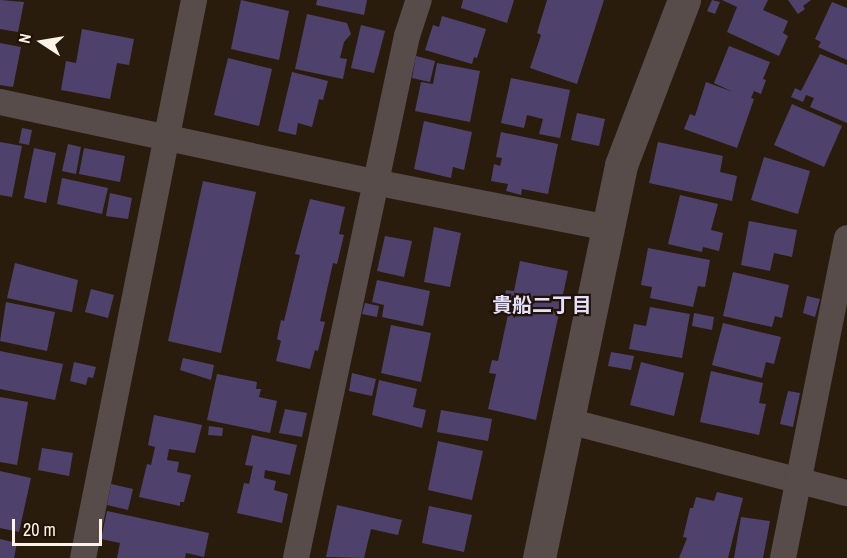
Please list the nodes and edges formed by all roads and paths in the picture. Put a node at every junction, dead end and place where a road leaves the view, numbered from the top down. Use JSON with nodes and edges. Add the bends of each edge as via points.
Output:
{"nodes":[{"id":1,"x":194,"y":0,"type":"edge"},
{"id":2,"x":419,"y":0,"type":"edge"},
{"id":3,"x":684,"y":0,"type":"edge"},
{"id":4,"x":0,"y":102,"type":"edge"},
{"id":5,"x":167,"y":136,"type":"junction"},
{"id":6,"x":374,"y":182,"type":"junction"},
{"id":7,"x":608,"y":228,"type":"junction"},
{"id":8,"x":847,"y":238,"type":"edge"},
{"id":9,"x":568,"y":421,"type":"junction"},
{"id":10,"x":799,"y":480,"type":"junction"},
{"id":11,"x":847,"y":493,"type":"edge"},
{"id":12,"x":83,"y":558,"type":"edge"},
{"id":13,"x":296,"y":558,"type":"edge"},
{"id":14,"x":539,"y":558,"type":"edge"},
{"id":15,"x":783,"y":558,"type":"edge"}],
"edges":[{"from":1,"to":5,"type":"street"},
{"from":2,"to":6,"type":"street","via":[[406,36]]},
{"from":3,"to":7,"type":"street","via":[[621,165]]},
{"from":4,"to":5,"type":"street"},
{"from":5,"to":6,"type":"street"},
{"from":5,"to":12,"type":"street"},
{"from":6,"to":7,"type":"street"},
{"from":6,"to":13,"type":"street"},
{"from":7,"to":9,"type":"street"},
{"from":8,"to":10,"type":"street"},
{"from":9,"to":10,"type":"street"},
{"from":9,"to":14,"type":"street"},
{"from":10,"to":11,"type":"street"},
{"from":10,"to":15,"type":"street"}]}
